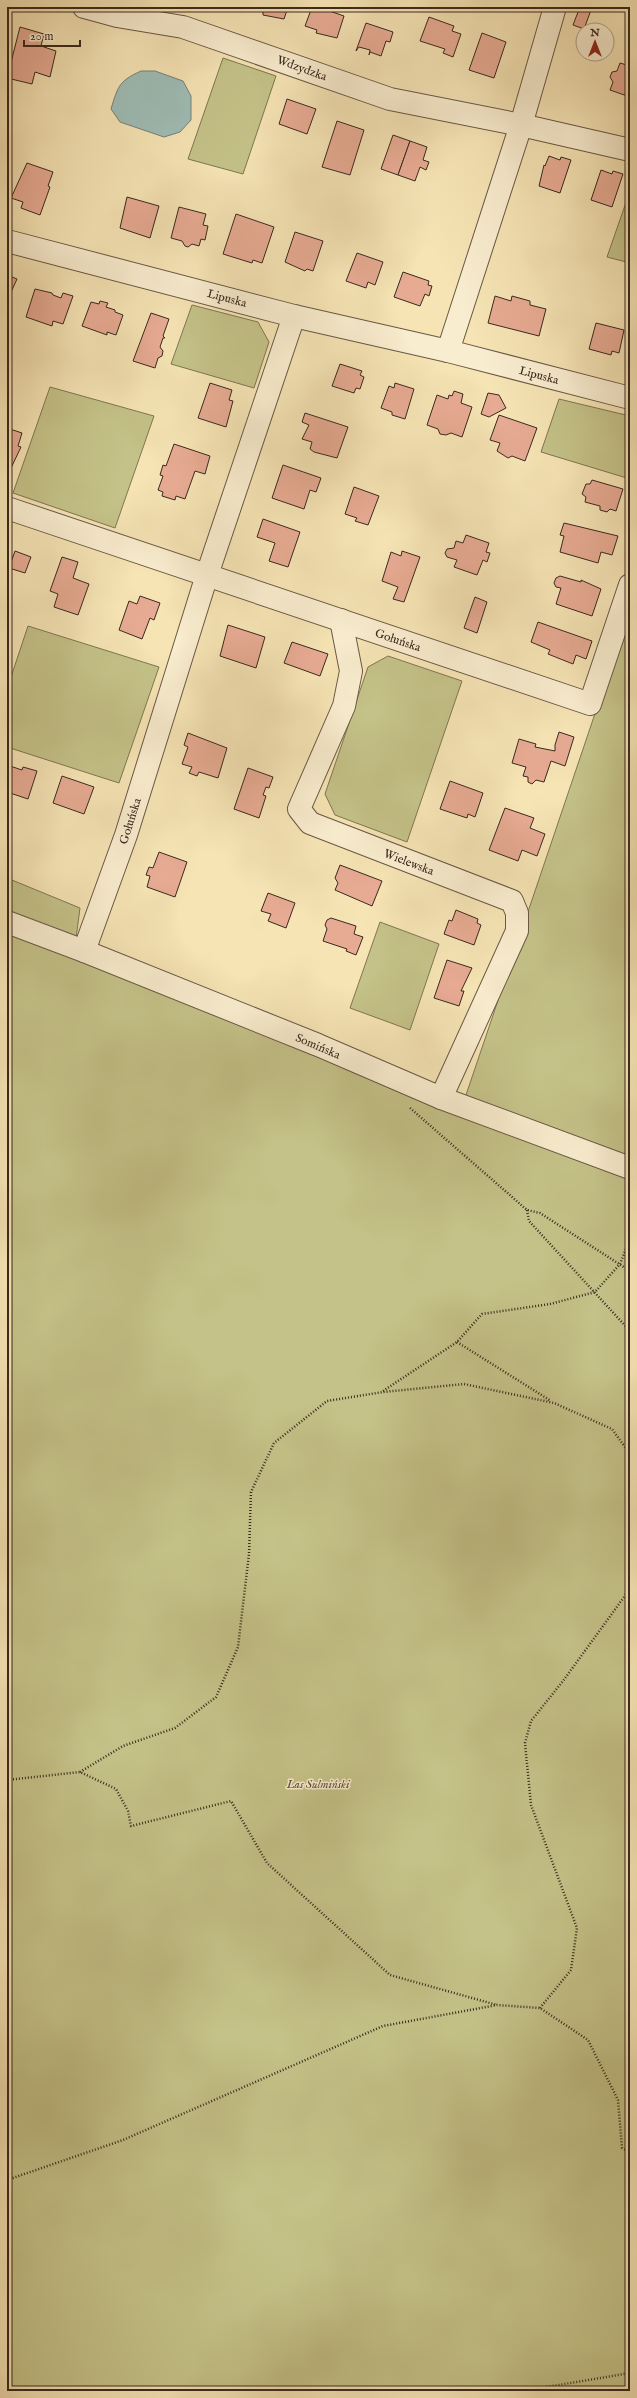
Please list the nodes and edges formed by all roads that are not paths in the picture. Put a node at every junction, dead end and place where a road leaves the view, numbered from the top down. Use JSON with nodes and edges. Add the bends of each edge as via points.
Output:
{"nodes":[{"id":1,"x":84,"y":7,"type":"edge"},
{"id":2,"x":555,"y":7,"type":"edge"},
{"id":3,"x":521,"y":125,"type":"junction"},
{"id":4,"x":630,"y":150,"type":"edge"},
{"id":5,"x":7,"y":241,"type":"edge"},
{"id":6,"x":294,"y":316,"type":"junction"},
{"id":7,"x":448,"y":351,"type":"junction"},
{"id":8,"x":630,"y":398,"type":"edge"},
{"id":9,"x":7,"y":508,"type":"edge"},
{"id":10,"x":207,"y":575,"type":"junction"},
{"id":11,"x":630,"y":585,"type":"edge"},
{"id":12,"x":341,"y":620,"type":"junction"},
{"id":13,"x":7,"y":922,"type":"edge"},
{"id":14,"x":84,"y":950,"type":"junction"},
{"id":15,"x":441,"y":1098,"type":"junction"},
{"id":16,"x":630,"y":1168,"type":"edge"}],
"edges":[{"from":1,"to":3,"type":"street","name":"Wdzydzka","via":[[117,16],[183,27],[390,99]]},
{"from":2,"to":3,"type":"street"},
{"from":3,"to":4,"type":"street","name":"Wdzydzka"},
{"from":3,"to":7,"type":"street"},
{"from":5,"to":6,"type":"street","name":"Lipuska"},
{"from":6,"to":7,"type":"street","name":"Lipuska"},
{"from":6,"to":10,"type":"street","name":"Gołuńska"},
{"from":7,"to":8,"type":"street","name":"Lipuska"},
{"from":9,"to":10,"type":"street","name":"Gołuńska"},
{"from":10,"to":12,"type":"street","name":"Gołuńska"},
{"from":10,"to":14,"type":"street","name":"Gołuńska","via":[[126,835]]},
{"from":11,"to":12,"type":"street","name":"Gołuńska","via":[[590,704]]},
{"from":12,"to":15,"type":"street","name":"Wielewska","via":[[350,671],[344,706],[299,808],[310,823],[512,901],[517,913],[517,931]]},
{"from":13,"to":14,"type":"street","name":"Somińska"},
{"from":14,"to":15,"type":"street","name":"Somińska"},
{"from":15,"to":16,"type":"street","name":"Somińska"}]}
